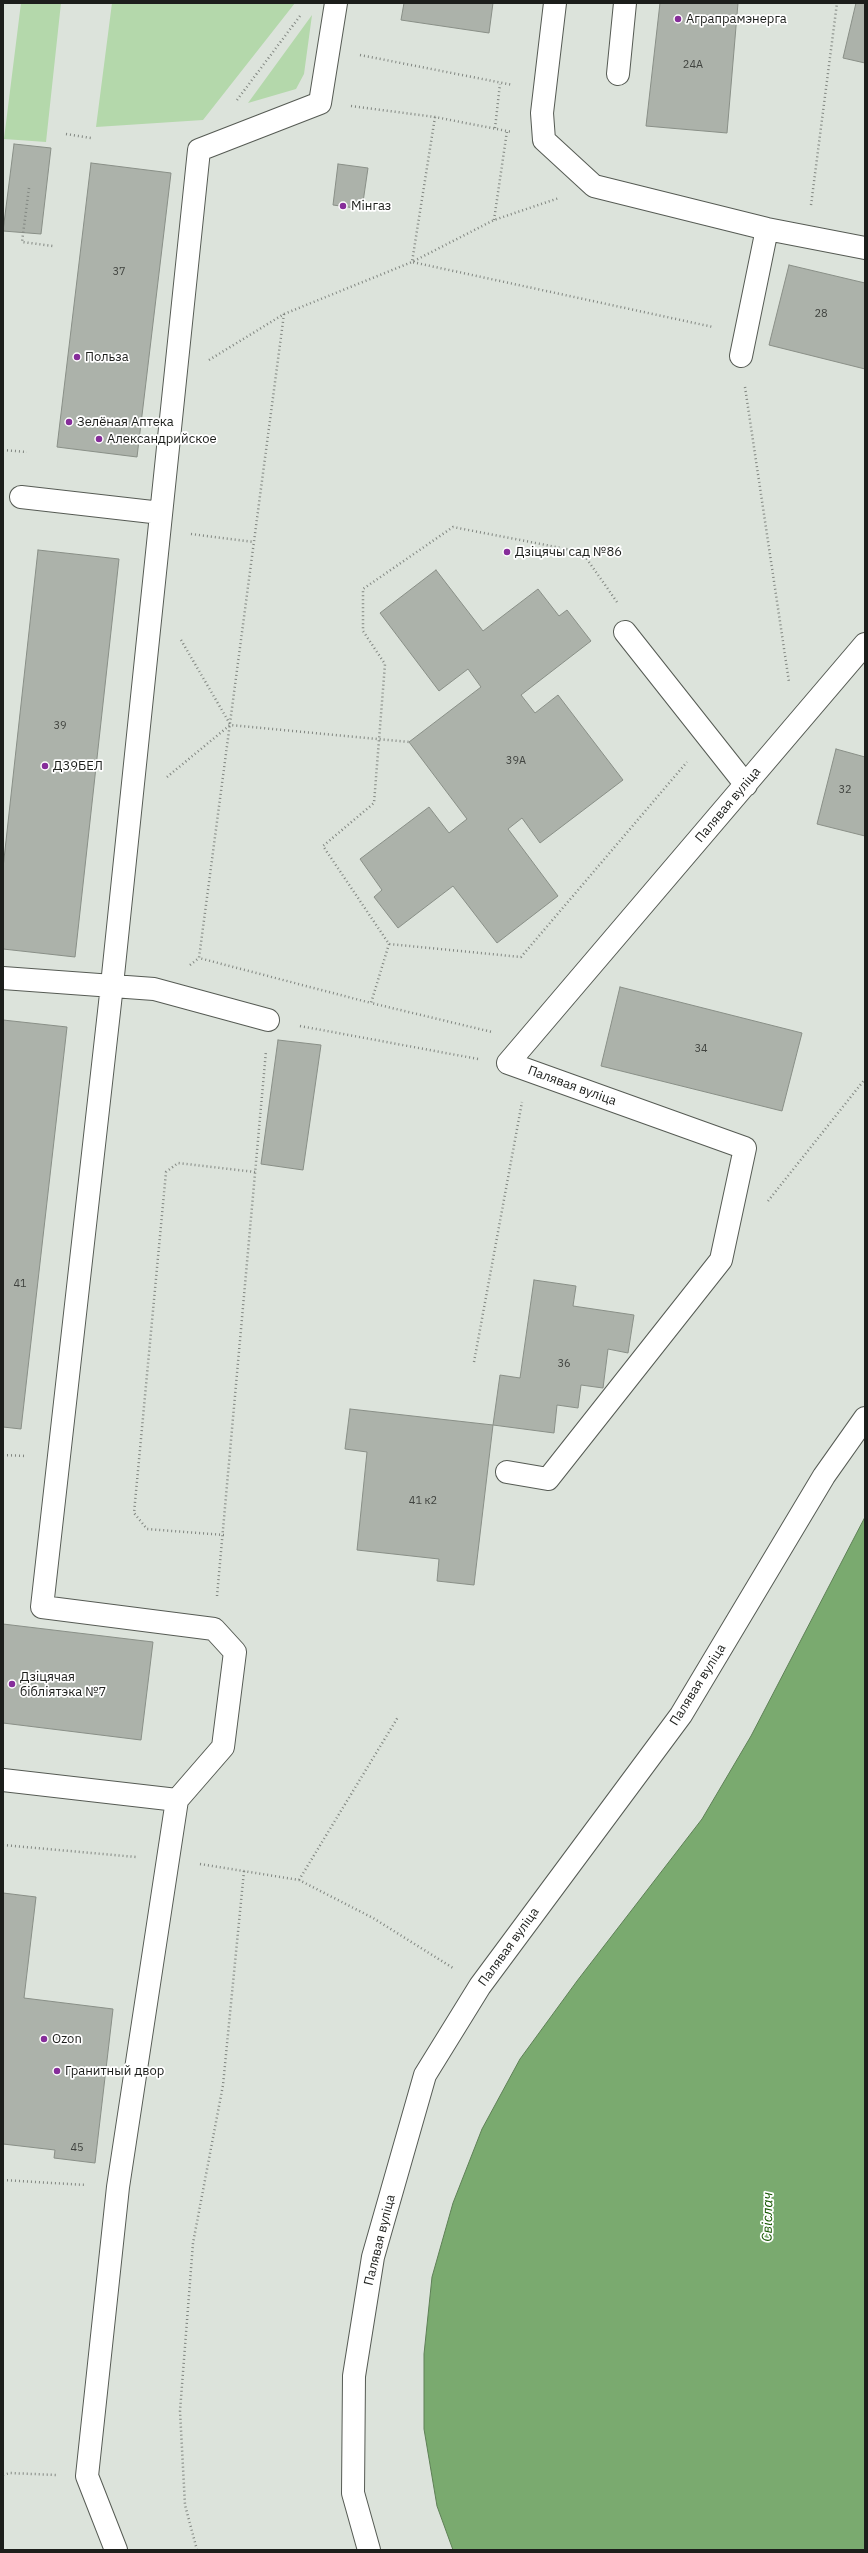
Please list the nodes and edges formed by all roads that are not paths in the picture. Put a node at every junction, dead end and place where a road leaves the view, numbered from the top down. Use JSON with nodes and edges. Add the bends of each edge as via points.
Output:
{"nodes":[{"id":1,"x":336,"y":3,"type":"edge"},
{"id":2,"x":555,"y":3,"type":"edge"},
{"id":3,"x":626,"y":3,"type":"edge"},
{"id":4,"x":618,"y":74,"type":"dead end"},
{"id":5,"x":767,"y":229,"type":"junction"},
{"id":6,"x":865,"y":248,"type":"edge"},
{"id":7,"x":741,"y":356,"type":"road end"},
{"id":8,"x":21,"y":497,"type":"dead end"},
{"id":9,"x":160,"y":522,"type":"junction"},
{"id":10,"x":625,"y":632,"type":"road end"},
{"id":11,"x":865,"y":644,"type":"edge"},
{"id":12,"x":746,"y":785,"type":"junction"},
{"id":13,"x":3,"y":978,"type":"edge"},
{"id":14,"x":112,"y":985,"type":"junction"},
{"id":15,"x":268,"y":1020,"type":"road end"},
{"id":16,"x":865,"y":1418,"type":"edge"},
{"id":17,"x":507,"y":1472,"type":"dead end"},
{"id":18,"x":3,"y":1780,"type":"edge"},
{"id":19,"x":177,"y":1800,"type":"junction"},
{"id":20,"x":116,"y":2550,"type":"edge"},
{"id":21,"x":369,"y":2550,"type":"edge"}],
"edges":[{"from":1,"to":9,"type":"street","via":[[320,103],[199,150]]},
{"from":2,"to":5,"type":"street","via":[[542,113],[544,140],[594,186]]},
{"from":3,"to":4,"type":"street"},
{"from":5,"to":6,"type":"street"},
{"from":5,"to":7,"type":"street"},
{"from":8,"to":9,"type":"street"},
{"from":9,"to":14,"type":"street"},
{"from":10,"to":12,"type":"street"},
{"from":11,"to":12,"type":"street","name":"Палявая вуліца"},
{"from":12,"to":17,"type":"street","name":"Палявая вуліца","via":[[508,1063],[745,1148],[721,1260],[548,1479]]},
{"from":13,"to":14,"type":"street"},
{"from":14,"to":15,"type":"street","via":[[154,989]]},
{"from":14,"to":19,"type":"street","via":[[42,1607],[214,1628],[235,1652],[223,1746]]},
{"from":16,"to":21,"type":"street","name":"Палявая вуліца","via":[[824,1476],[681,1715],[480,1986],[425,2075],[373,2257],[354,2376],[353,2494]]},
{"from":18,"to":19,"type":"street"},
{"from":19,"to":20,"type":"street","via":[[118,2187],[87,2476]]}]}
